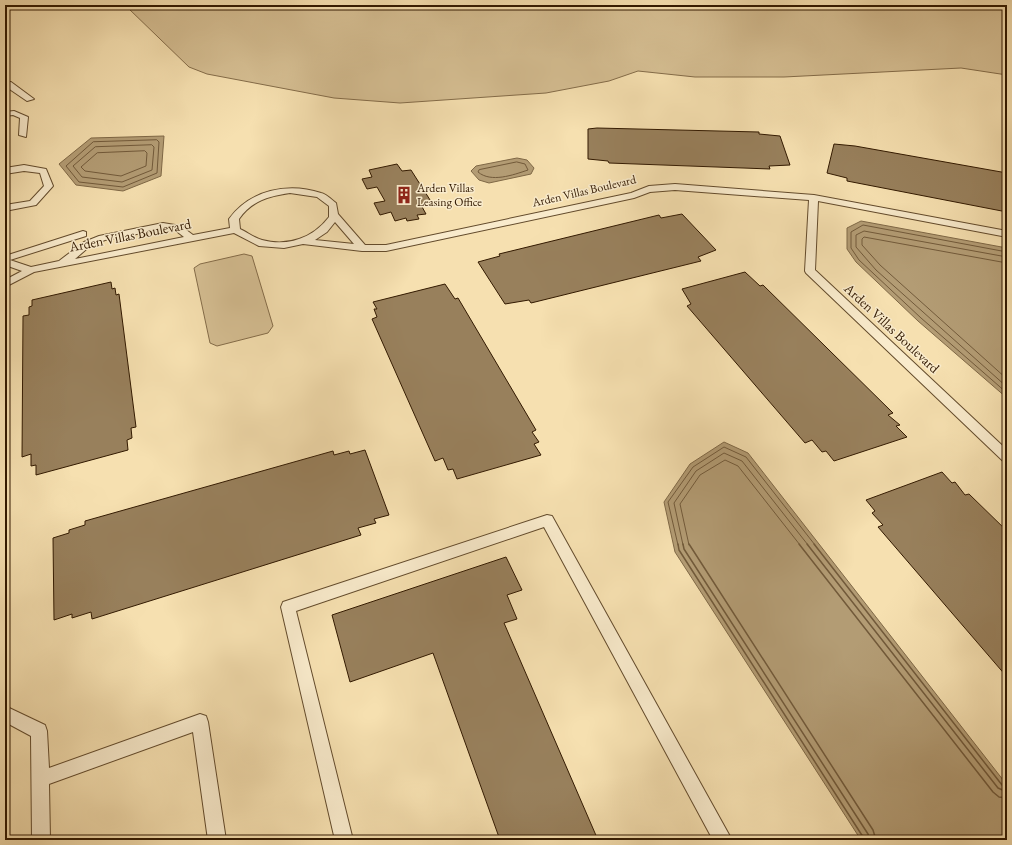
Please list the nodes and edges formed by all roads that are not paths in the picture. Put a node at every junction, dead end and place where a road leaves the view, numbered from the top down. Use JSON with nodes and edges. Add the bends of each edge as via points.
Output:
{"nodes":[{"id":1,"x":5,"y":84,"type":"edge"},
{"id":2,"x":30,"y":99,"type":"dead end"},
{"id":3,"x":5,"y":114,"type":"edge"},
{"id":4,"x":22,"y":135,"type":"dead end"},
{"id":5,"x":5,"y":171,"type":"edge"},
{"id":6,"x":814,"y":198,"type":"junction"},
{"id":7,"x":5,"y":208,"type":"edge"},
{"id":8,"x":335,"y":216,"type":"junction"},
{"id":9,"x":235,"y":230,"type":"junction"},
{"id":10,"x":83,"y":234,"type":"dead end"},
{"id":11,"x":1007,"y":234,"type":"edge"},
{"id":12,"x":191,"y":238,"type":"junction"},
{"id":13,"x":303,"y":241,"type":"junction"},
{"id":14,"x":362,"y":248,"type":"junction"},
{"id":15,"x":5,"y":259,"type":"edge"},
{"id":16,"x":5,"y":262,"type":"edge"},
{"id":17,"x":61,"y":264,"type":"junction"},
{"id":18,"x":31,"y":270,"type":"junction"},
{"id":19,"x":5,"y":284,"type":"edge"},
{"id":20,"x":1007,"y":458,"type":"edge"},
{"id":21,"x":5,"y":714,"type":"edge"},
{"id":22,"x":42,"y":779,"type":"junction"},
{"id":23,"x":41,"y":840,"type":"edge"},
{"id":24,"x":216,"y":840,"type":"edge"},
{"id":25,"x":344,"y":840,"type":"edge"},
{"id":26,"x":724,"y":840,"type":"edge"}],
"edges":[{"from":1,"to":2,"type":"lane"},
{"from":3,"to":4,"type":"lane","via":[[14,113],[24,117]]},
{"from":5,"to":7,"type":"lane","via":[[24,168],[43,171],[49,186],[33,203]]},
{"from":6,"to":11,"type":"lane","name":"Arden Villas Boulevard"},
{"from":6,"to":14,"type":"lane","name":"Arden Villas Boulevard","via":[[675,187],[649,189],[634,195],[393,246]]},
{"from":6,"to":20,"type":"lane","name":"Arden Villas Boulevard","via":[[810,271]]},
{"from":8,"to":9,"type":"lane","via":[[335,207],[319,194],[306,190],[273,192],[245,204],[234,219]]},
{"from":8,"to":13,"type":"lane","name":"Arden Villas Boulevard","via":[[325,230]]},
{"from":8,"to":14,"type":"lane"},
{"from":9,"to":12,"type":"lane","name":"Arden Villas Boulevard"},
{"from":9,"to":13,"type":"lane","name":"Arden Villas Boulevard","via":[[246,239],[258,243],[280,245]]},
{"from":10,"to":15,"type":"lane"},
{"from":12,"to":17,"type":"lane","name":"Arden Villas Boulevard"},
{"from":12,"to":17,"type":"lane","via":[[178,228],[163,226],[102,238],[86,244]]},
{"from":13,"to":14,"type":"lane","name":"Arden Villas Boulevard"},
{"from":16,"to":18,"type":"lane","name":"Arden Villas Boulevard"},
{"from":17,"to":18,"type":"lane","name":"Arden Villas Boulevard"},
{"from":18,"to":19,"type":"lane","name":"Arden Villas Boulevard"},
{"from":21,"to":22,"type":"lane","via":[[39,731]]},
{"from":22,"to":23,"type":"lane"},
{"from":22,"to":24,"type":"lane","via":[[200,722]]},
{"from":25,"to":26,"type":"lane","via":[[288,607],[547,520]]}]}
